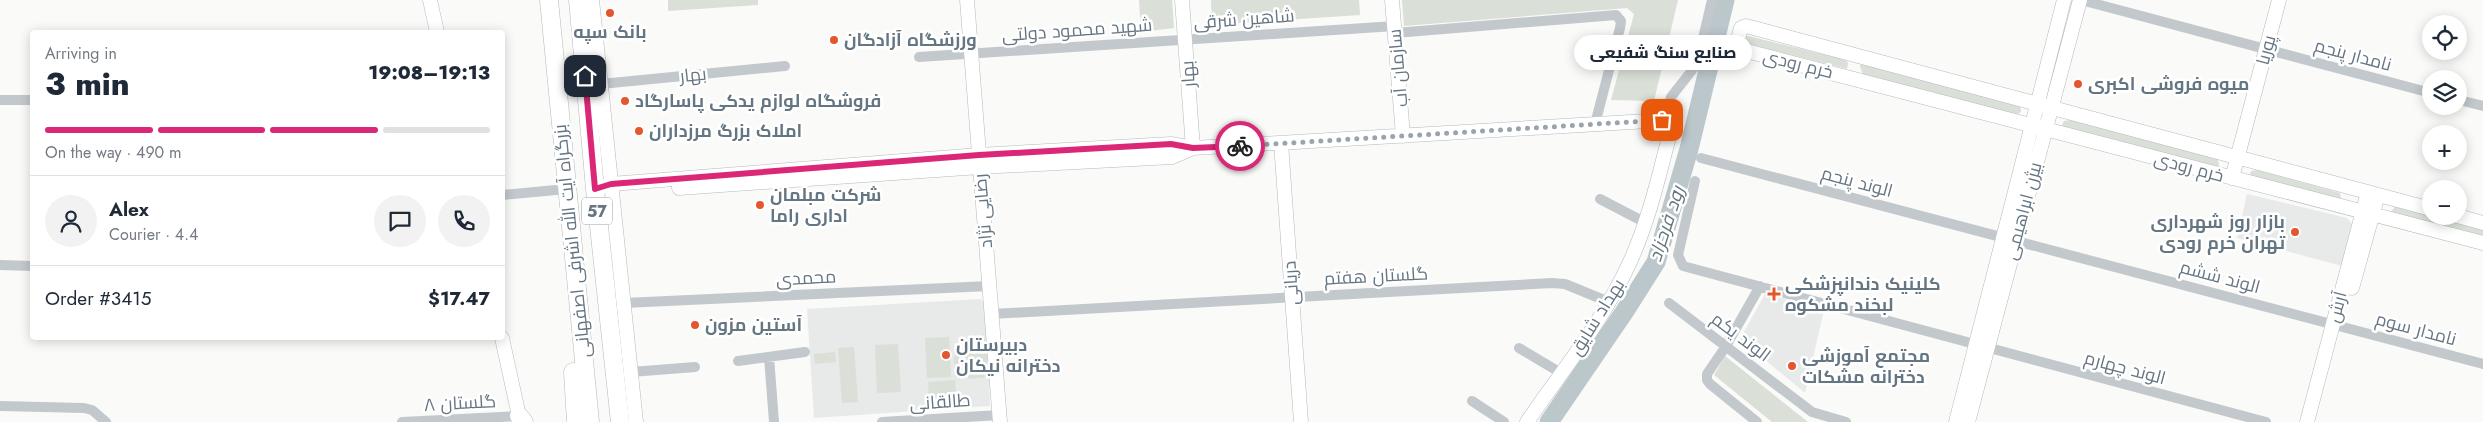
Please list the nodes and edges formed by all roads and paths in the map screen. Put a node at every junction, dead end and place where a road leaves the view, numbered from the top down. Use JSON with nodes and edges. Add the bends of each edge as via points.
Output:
{"nodes":[{"id":1,"x":430,"y":0,"type":"edge"},
{"id":2,"x":549,"y":0,"type":"edge"},
{"id":3,"x":578,"y":0,"type":"edge"},
{"id":4,"x":592,"y":0,"type":"edge"},
{"id":5,"x":966,"y":0,"type":"edge"},
{"id":6,"x":1182,"y":0,"type":"edge"},
{"id":7,"x":1392,"y":0,"type":"edge"},
{"id":8,"x":1712,"y":0,"type":"edge"},
{"id":9,"x":2064,"y":0,"type":"edge"},
{"id":10,"x":2080,"y":0,"type":"edge"},
{"id":11,"x":2280,"y":0,"type":"edge"},
{"id":12,"x":437,"y":30,"type":"edge"},
{"id":13,"x":1395,"y":30,"type":"junction"},
{"id":14,"x":1185,"y":39,"type":"junction"},
{"id":15,"x":2266,"y":49,"type":"junction"},
{"id":16,"x":971,"y":52,"type":"junction"},
{"id":17,"x":1856,"y":56,"type":"junction"},
{"id":18,"x":919,"y":57,"type":"dead end"},
{"id":19,"x":785,"y":66,"type":"dead end"},
{"id":20,"x":1850,"y":78,"type":"junction"},
{"id":21,"x":601,"y":84,"type":"junction"},
{"id":22,"x":2422,"y":91,"type":"edge"},
{"id":23,"x":0,"y":100,"type":"edge"},
{"id":24,"x":30,"y":100,"type":"edge"},
{"id":25,"x":2467,"y":102,"type":"edge"},
{"id":26,"x":2037,"y":104,"type":"junction"},
{"id":27,"x":2483,"y":106,"type":"edge"},
{"id":28,"x":2051,"y":107,"type":"junction"},
{"id":29,"x":1665,"y":120,"type":"junction"},
{"id":30,"x":1596,"y":124,"type":"junction"},
{"id":31,"x":2038,"y":128,"type":"junction"},
{"id":32,"x":1403,"y":136,"type":"junction"},
{"id":33,"x":1281,"y":143,"type":"junction"},
{"id":34,"x":1193,"y":148,"type":"junction"},
{"id":35,"x":2238,"y":157,"type":"junction"},
{"id":36,"x":1701,"y":158,"type":"dead end"},
{"id":37,"x":979,"y":161,"type":"junction"},
{"id":38,"x":2232,"y":178,"type":"junction"},
{"id":39,"x":1695,"y":181,"type":"dead end"},
{"id":40,"x":606,"y":188,"type":"junction"},
{"id":41,"x":566,"y":189,"type":"junction"},
{"id":42,"x":2373,"y":194,"type":"junction"},
{"id":43,"x":505,"y":195,"type":"edge"},
{"id":44,"x":1600,"y":199,"type":"dead end"},
{"id":45,"x":2422,"y":207,"type":"edge"},
{"id":46,"x":2368,"y":213,"type":"junction"},
{"id":47,"x":2467,"y":219,"type":"edge"},
{"id":48,"x":1646,"y":223,"type":"junction"},
{"id":49,"x":2483,"y":223,"type":"edge"},
{"id":50,"x":2009,"y":239,"type":"junction"},
{"id":51,"x":2483,"y":243,"type":"edge"},
{"id":52,"x":0,"y":265,"type":"edge"},
{"id":53,"x":30,"y":266,"type":"edge"},
{"id":54,"x":989,"y":286,"type":"junction"},
{"id":55,"x":1760,"y":286,"type":"junction"},
{"id":56,"x":1292,"y":297,"type":"junction"},
{"id":57,"x":1609,"y":302,"type":"junction"},
{"id":58,"x":624,"y":303,"type":"junction"},
{"id":59,"x":1669,"y":303,"type":"dead end"},
{"id":60,"x":992,"y":314,"type":"junction"},
{"id":61,"x":2337,"y":324,"type":"junction"},
{"id":62,"x":579,"y":327,"type":"junction"},
{"id":63,"x":502,"y":340,"type":"edge"},
{"id":64,"x":1726,"y":346,"type":"junction"},
{"id":65,"x":1981,"y":347,"type":"junction"},
{"id":66,"x":1519,"y":348,"type":"dead end"},
{"id":67,"x":806,"y":352,"type":"dead end"},
{"id":68,"x":769,"y":358,"type":"junction"},
{"id":69,"x":738,"y":361,"type":"dead end"},
{"id":70,"x":2483,"y":364,"type":"edge"},
{"id":71,"x":695,"y":367,"type":"dead end"},
{"id":72,"x":631,"y":372,"type":"junction"},
{"id":73,"x":1561,"y":372,"type":"junction"},
{"id":74,"x":1472,"y":401,"type":"dead end"},
{"id":75,"x":0,"y":406,"type":"edge"},
{"id":76,"x":1000,"y":418,"type":"edge"},
{"id":77,"x":521,"y":420,"type":"edge"},
{"id":78,"x":106,"y":422,"type":"edge"},
{"id":79,"x":402,"y":422,"type":"edge"},
{"id":80,"x":576,"y":422,"type":"edge"},
{"id":81,"x":590,"y":422,"type":"edge"},
{"id":82,"x":620,"y":422,"type":"edge"},
{"id":83,"x":636,"y":422,"type":"edge"},
{"id":84,"x":774,"y":422,"type":"edge"},
{"id":85,"x":882,"y":422,"type":"edge"},
{"id":86,"x":1301,"y":422,"type":"edge"},
{"id":87,"x":1504,"y":422,"type":"edge"},
{"id":88,"x":1527,"y":422,"type":"edge"},
{"id":89,"x":1757,"y":422,"type":"edge"},
{"id":90,"x":1846,"y":422,"type":"edge"},
{"id":91,"x":1956,"y":422,"type":"edge"},
{"id":92,"x":1968,"y":422,"type":"edge"},
{"id":93,"x":2266,"y":422,"type":"edge"},
{"id":94,"x":2307,"y":422,"type":"edge"},
{"id":95,"x":2316,"y":422,"type":"edge"}],
"edges":[{"from":1,"to":12,"type":"street"},
{"from":2,"to":41,"type":"highway","name":"بزرگراه آیت الله اشرفی اصفهانی","number":"57"},
{"from":3,"to":40,"type":"highway","name":"بزرگراه آیت الله اشرفی اصفهانی","number":"57"},
{"from":4,"to":21,"type":"street"},
{"from":5,"to":16,"type":"street","name":"رضایی نژاد"},
{"from":6,"to":14,"type":"street","name":"بهار"},
{"from":7,"to":13,"type":"street","name":"سازمان آب"},
{"from":8,"to":29,"type":"street","via":[[1697,64],[1671,97]]},
{"from":9,"to":26,"type":"street","name":"بیژن ابراهیمی"},
{"from":10,"to":15,"type":"street","name":"نامدار پنجم"},
{"from":10,"to":28,"type":"street","name":"بیژن ابراهیمی"},
{"from":11,"to":15,"type":"street","name":"پوریا"},
{"from":13,"to":14,"type":"street","name":"شاهین شرقی"},
{"from":13,"to":30,"type":"street","name":"شاهین شرقی","via":[[1616,15],[1621,21],[1620,28]]},
{"from":13,"to":32,"type":"street","name":"سازمان آب"},
{"from":14,"to":16,"type":"street","name":"شهید محمود دولتی"},
{"from":14,"to":34,"type":"street","name":"بهار"},
{"from":15,"to":22,"type":"street","name":"نامدار پنجم"},
{"from":15,"to":35,"type":"street","name":"پوریا"},
{"from":16,"to":18,"type":"street","name":"شهید محمود دولتی"},
{"from":16,"to":37,"type":"street","name":"رضایی نژاد"},
{"from":17,"to":20,"type":"street"},
{"from":17,"to":20,"type":"street","name":"خرم رودی","via":[[1746,26],[1739,31],[1739,49]]},
{"from":17,"to":26,"type":"street","name":"خرم رودی"},
{"from":19,"to":21,"type":"street","name":"بهار"},
{"from":20,"to":31,"type":"street","name":"خرم رودی"},
{"from":21,"to":40,"type":"street"},
{"from":23,"to":24,"type":"street"},
{"from":25,"to":27,"type":"street"},
{"from":26,"to":28,"type":"street","name":"خرم رودی"},
{"from":26,"to":31,"type":"street","name":"بیژن ابراهیمی"},
{"from":28,"to":31,"type":"street","name":"بیژن ابراهیمی"},
{"from":28,"to":35,"type":"street","name":"خرم رودی"},
{"from":29,"to":30,"type":"street"},
{"from":29,"to":48,"type":"street","name":"بهداد شایق","via":[[1672,129]]},
{"from":30,"to":32,"type":"street"},
{"from":31,"to":38,"type":"street","name":"خرم رودی"},
{"from":31,"to":50,"type":"street","name":"بیژن ابراهیمی"},
{"from":32,"to":33,"type":"street"},
{"from":33,"to":34,"type":"street"},
{"from":33,"to":56,"type":"street","name":"دریانی"},
{"from":34,"to":37,"type":"street","via":[[1171,144]]},
{"from":35,"to":38,"type":"street","name":"پوریا"},
{"from":35,"to":42,"type":"street","name":"خرم رودی"},
{"from":36,"to":50,"type":"street","name":"الوند پنجم"},
{"from":37,"to":40,"type":"street"},
{"from":37,"to":54,"type":"street","name":"رضایی نژاد"},
{"from":38,"to":46,"type":"street","name":"خرم رودی"},
{"from":39,"to":55,"type":"street","name":"الوند چهارم","via":[[1679,260],[1683,266]]},
{"from":40,"to":58,"type":"street"},
{"from":40,"to":82,"type":"highway","name":"بزرگراه آیت الله اشرفی اصفهانی","number":"57"},
{"from":41,"to":43,"type":"street"},
{"from":41,"to":62,"type":"highway","name":"بزرگراه آیت الله اشرفی اصفهانی","number":"57"},
{"from":42,"to":45,"type":"street","name":"خرم رودی"},
{"from":42,"to":46,"type":"street","name":"آرش"},
{"from":44,"to":48,"type":"street"},
{"from":46,"to":51,"type":"street","name":"خرم رودی"},
{"from":46,"to":61,"type":"street","name":"آرش"},
{"from":47,"to":49,"type":"street"},
{"from":48,"to":57,"type":"street","name":"بهداد شایق"},
{"from":50,"to":61,"type":"street","name":"الوند ششم"},
{"from":50,"to":65,"type":"street","name":"بیژن ابراهیمی"},
{"from":52,"to":53,"type":"street"},
{"from":54,"to":58,"type":"street","name":"محمدی"},
{"from":54,"to":60,"type":"street","name":"رضایی نژاد"},
{"from":55,"to":64,"type":"street"},
{"from":55,"to":65,"type":"street","name":"الوند چهارم"},
{"from":56,"to":57,"type":"street","name":"گلستان هفتم","via":[[1552,283],[1565,284]]},
{"from":56,"to":60,"type":"street","name":"گلستان هفتم"},
{"from":56,"to":86,"type":"street","name":"دریانی"},
{"from":57,"to":73,"type":"street","name":"بهداد شایق"},
{"from":58,"to":72,"type":"street"},
{"from":59,"to":64,"type":"street","name":"الوند یکم"},
{"from":60,"to":76,"type":"street","name":"رضایی نژاد"},
{"from":61,"to":70,"type":"street","name":"نامدار سوم"},
{"from":61,"to":94,"type":"street","name":"آرش"},
{"from":61,"to":95,"type":"street","name":"آرش"},
{"from":62,"to":80,"type":"highway","via":[[573,362]]},
{"from":62,"to":81,"type":"highway","name":"بزرگراه آیت الله اشرفی اصفهانی","number":"57"},
{"from":63,"to":77,"type":"street"},
{"from":64,"to":89,"type":"street","via":[[1707,374],[1707,380]]},
{"from":64,"to":90,"type":"street","name":"الوند یکم","via":[[1812,412]]},
{"from":65,"to":91,"type":"street","name":"بیژن ابراهیمی"},
{"from":65,"to":92,"type":"street","name":"بیژن ابراهیمی"},
{"from":65,"to":93,"type":"street","name":"الوند چهارم"},
{"from":66,"to":73,"type":"street"},
{"from":67,"to":68,"type":"street"},
{"from":68,"to":69,"type":"street"},
{"from":68,"to":84,"type":"street"},
{"from":71,"to":72,"type":"street"},
{"from":72,"to":83,"type":"street"},
{"from":73,"to":88,"type":"street","name":"بهداد شایق"},
{"from":74,"to":87,"type":"street"},
{"from":75,"to":78,"type":"street","via":[[84,408],[92,410]]},
{"from":76,"to":85,"type":"street","name":"طالقانی"},
{"from":77,"to":79,"type":"street","name":"گلستان ٨"}]}
